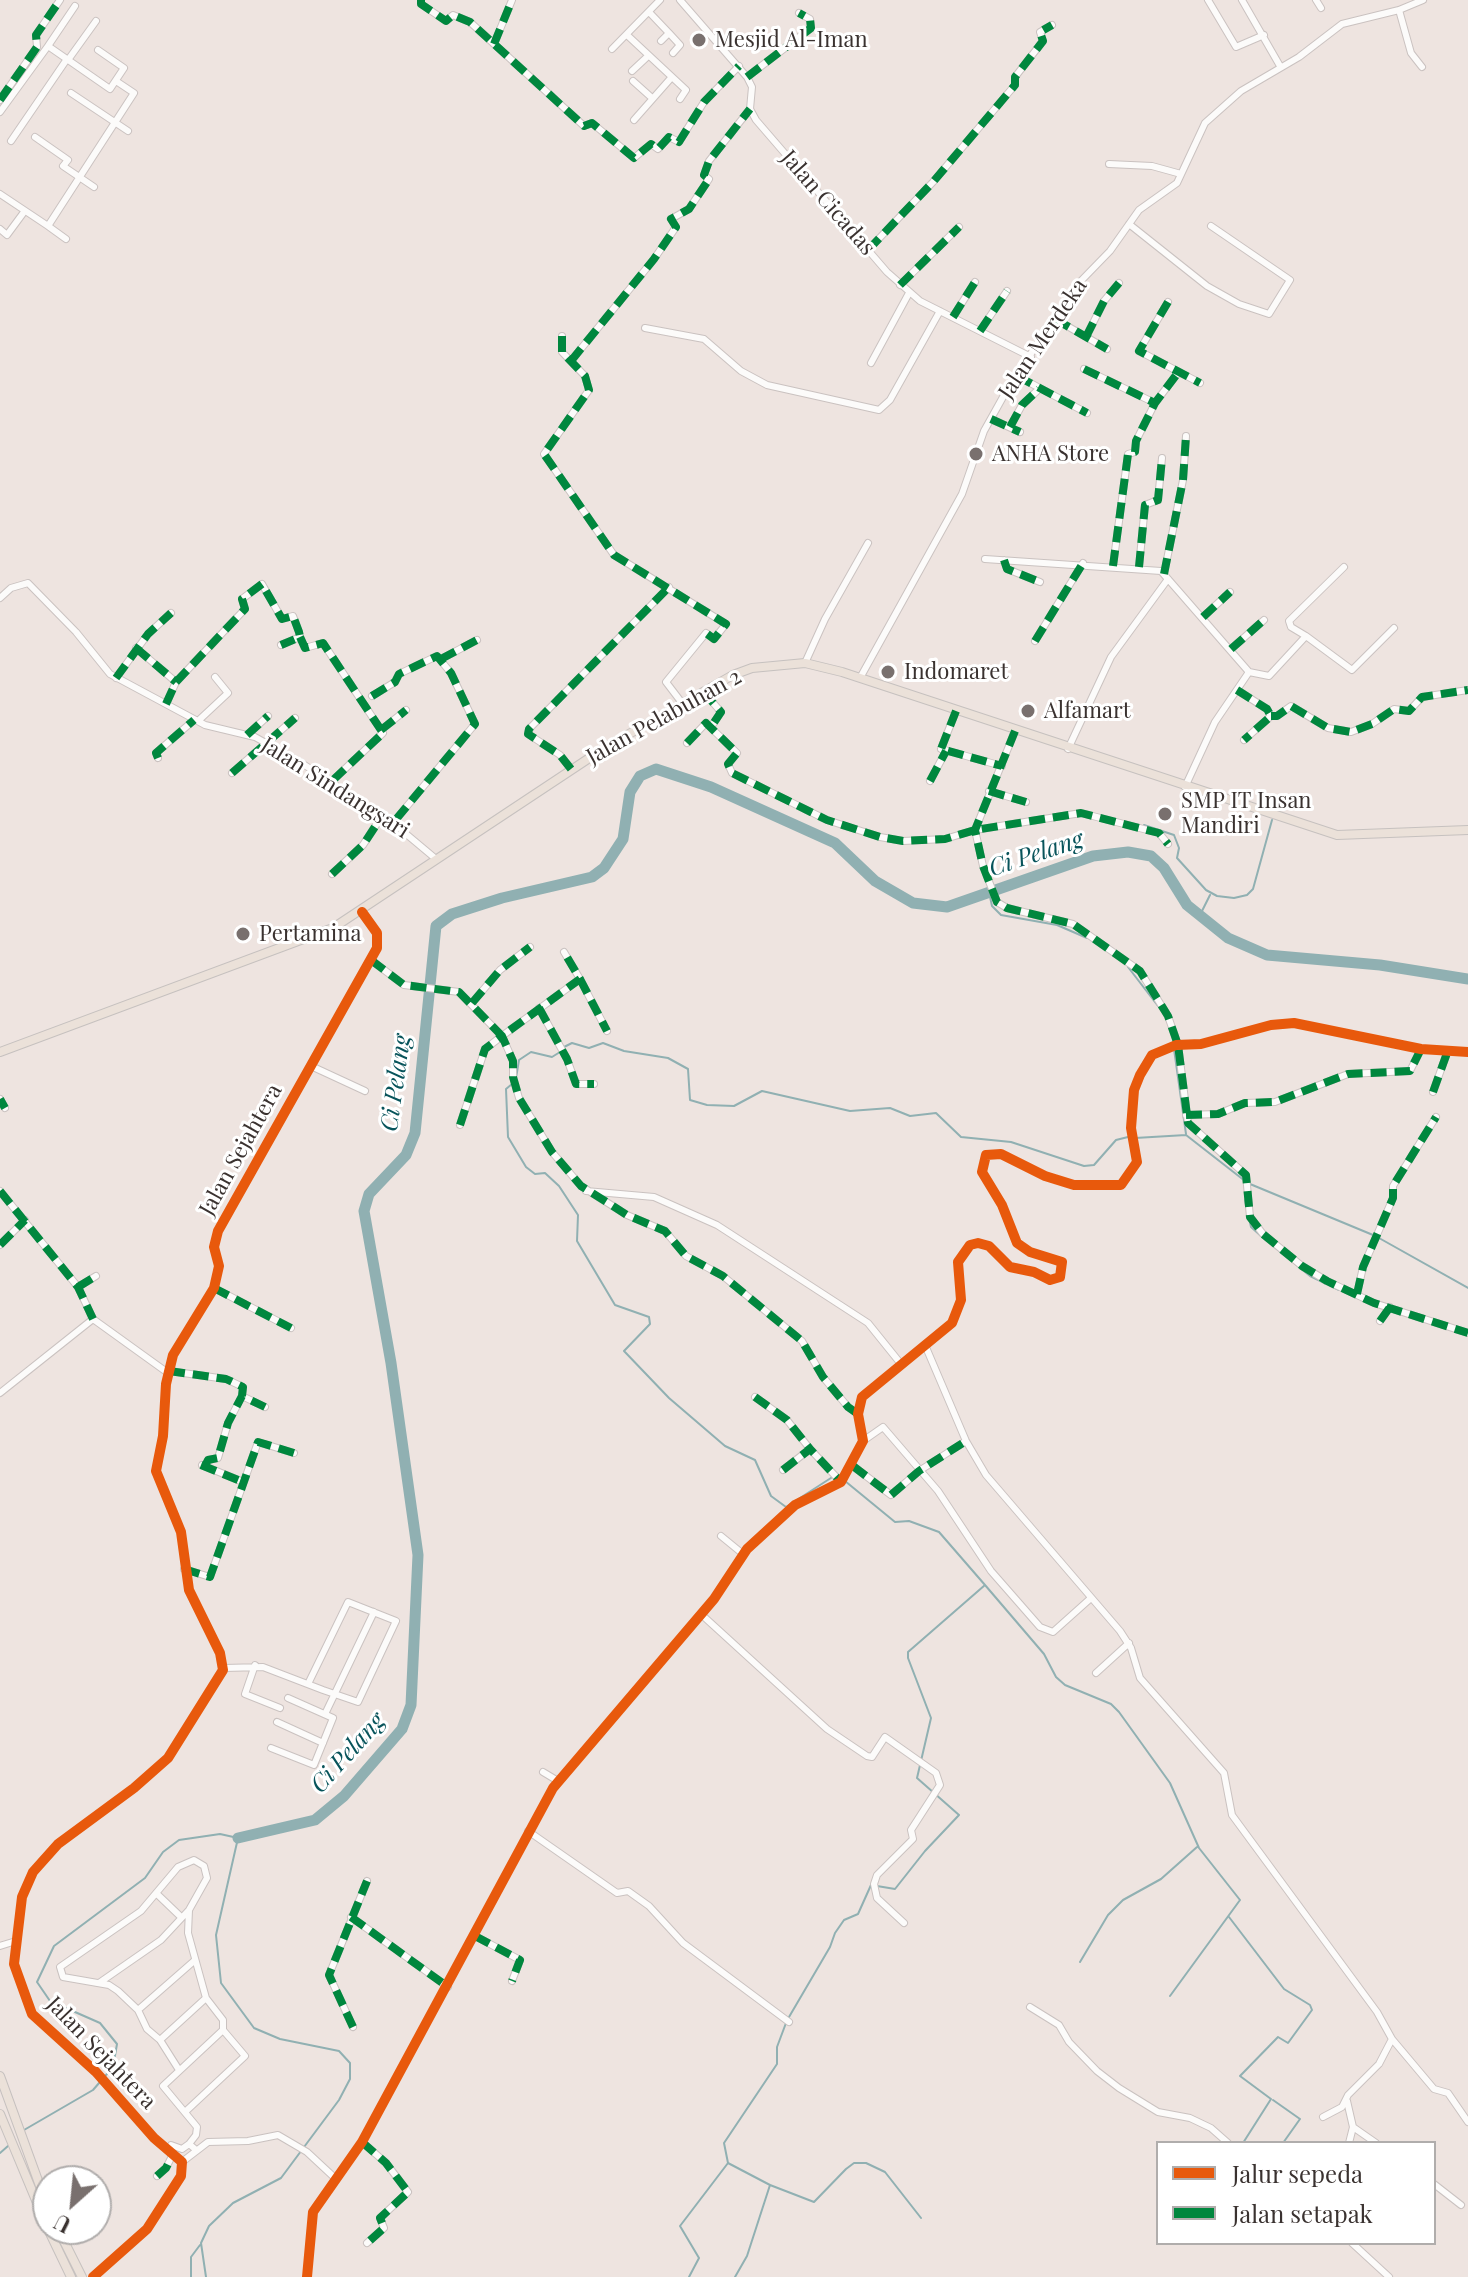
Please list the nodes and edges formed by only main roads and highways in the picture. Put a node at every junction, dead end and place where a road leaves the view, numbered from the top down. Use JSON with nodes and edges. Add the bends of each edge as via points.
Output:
{"nodes":[{"id":1,"x":1468,"y":830,"type":"edge"},
{"id":2,"x":0,"y":1052,"type":"edge"},
{"id":3,"x":0,"y":2076,"type":"edge"},
{"id":4,"x":0,"y":2115,"type":"edge"},
{"id":5,"x":33,"y":2165,"type":"edge"},
{"id":6,"x":32,"y":2192,"type":"edge"},
{"id":7,"x":56,"y":2245,"type":"edge"},
{"id":8,"x":66,"y":2245,"type":"edge"},
{"id":9,"x":71,"y":2277,"type":"edge"},
{"id":10,"x":82,"y":2277,"type":"edge"}],
"edges":[{"from":1,"to":2,"type":"main road","name":"Jalan Pelabuhan 2","via":[[1337,835],[860,678],[805,663],[752,668],[571,769],[362,912],[324,932]]},
{"from":3,"to":5,"type":"main road"},
{"from":4,"to":6,"type":"main road"},
{"from":7,"to":9,"type":"main road"},
{"from":8,"to":10,"type":"main road"}]}
